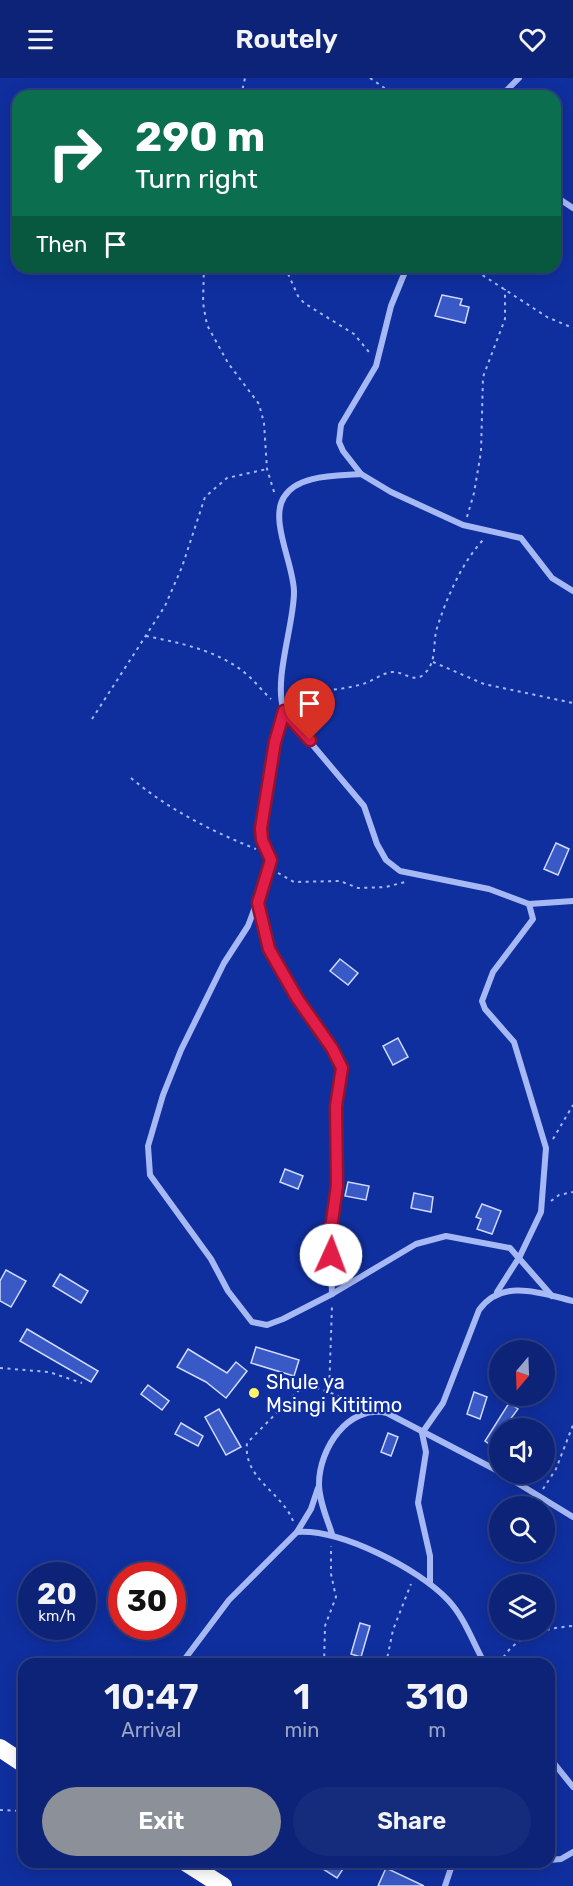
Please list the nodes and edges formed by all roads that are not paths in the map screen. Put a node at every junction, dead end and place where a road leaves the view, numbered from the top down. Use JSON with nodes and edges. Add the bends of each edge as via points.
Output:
{"nodes":[{"id":1,"x":519,"y":78,"type":"edge"},
{"id":2,"x":507,"y":90,"type":"edge"},
{"id":3,"x":405,"y":273,"type":"edge"},
{"id":4,"x":361,"y":474,"type":"junction"},
{"id":5,"x":573,"y":591,"type":"edge"},
{"id":6,"x":283,"y":708,"type":"junction"},
{"id":7,"x":573,"y":901,"type":"edge"},
{"id":8,"x":258,"y":903,"type":"junction"},
{"id":9,"x":530,"y":904,"type":"junction"},
{"id":10,"x":520,"y":1256,"type":"junction"},
{"id":11,"x":497,"y":1292,"type":"junction"},
{"id":12,"x":332,"y":1294,"type":"junction"},
{"id":13,"x":552,"y":1296,"type":"junction"},
{"id":14,"x":573,"y":1301,"type":"edge"},
{"id":15,"x":422,"y":1433,"type":"junction"},
{"id":16,"x":489,"y":1467,"type":"edge"},
{"id":17,"x":319,"y":1484,"type":"junction"},
{"id":18,"x":518,"y":1484,"type":"edge"},
{"id":19,"x":573,"y":1517,"type":"edge"},
{"id":20,"x":297,"y":1532,"type":"junction"},
{"id":21,"x":332,"y":1534,"type":"junction"},
{"id":22,"x":430,"y":1583,"type":"junction"},
{"id":23,"x":186,"y":1658,"type":"edge"},
{"id":24,"x":482,"y":1658,"type":"edge"},
{"id":25,"x":0,"y":1748,"type":"edge"},
{"id":26,"x":18,"y":1760,"type":"edge"},
{"id":27,"x":555,"y":1764,"type":"edge"},
{"id":28,"x":573,"y":1787,"type":"edge"},
{"id":29,"x":573,"y":1852,"type":"edge"},
{"id":30,"x":555,"y":1860,"type":"edge"},
{"id":31,"x":194,"y":1868,"type":"edge"},
{"id":32,"x":451,"y":1868,"type":"edge"},
{"id":33,"x":222,"y":1886,"type":"edge"},
{"id":34,"x":446,"y":1886,"type":"edge"}],
"edges":[{"from":1,"to":2,"type":"street"},
{"from":3,"to":4,"type":"street","via":[[376,366],[339,434],[343,451]]},
{"from":4,"to":5,"type":"street","via":[[463,525],[521,538],[552,578]]},
{"from":4,"to":6,"type":"street","via":[[302,483],[292,488],[280,505],[294,590]]},
{"from":6,"to":8,"type":"street","via":[[261,828],[269,857]]},
{"from":6,"to":9,"type":"street","via":[[364,806],[386,860],[400,871],[416,876],[458,881]]},
{"from":7,"to":9,"type":"street"},
{"from":8,"to":12,"type":"street","via":[[269,949],[342,1068],[336,1106],[337,1186],[330,1235]]},
{"from":8,"to":12,"type":"street","via":[[211,987],[174,1066],[148,1146],[150,1174],[252,1322],[267,1325]]},
{"from":9,"to":10,"type":"street","via":[[533,919],[494,972],[482,1001],[514,1042],[546,1148],[541,1212]]},
{"from":10,"to":11,"type":"street"},
{"from":10,"to":12,"type":"street","via":[[499,1245],[438,1238],[416,1244]]},
{"from":10,"to":13,"type":"street"},
{"from":11,"to":13,"type":"street"},
{"from":11,"to":15,"type":"street","via":[[479,1310],[443,1402]]},
{"from":13,"to":14,"type":"street"},
{"from":15,"to":16,"type":"street"},
{"from":15,"to":17,"type":"street","via":[[374,1410],[353,1419],[338,1432],[322,1464]]},
{"from":15,"to":22,"type":"street","via":[[426,1452],[418,1503],[430,1556]]},
{"from":17,"to":20,"type":"street","via":[[311,1509]]},
{"from":17,"to":21,"type":"street"},
{"from":18,"to":19,"type":"street"},
{"from":20,"to":21,"type":"street"},
{"from":20,"to":23,"type":"street","via":[[229,1600]]},
{"from":21,"to":22,"type":"street"},
{"from":22,"to":24,"type":"street","via":[[459,1614]]},
{"from":25,"to":26,"type":"highway"},
{"from":27,"to":28,"type":"street"},
{"from":29,"to":30,"type":"street"},
{"from":31,"to":33,"type":"highway"},
{"from":32,"to":34,"type":"street"}]}
